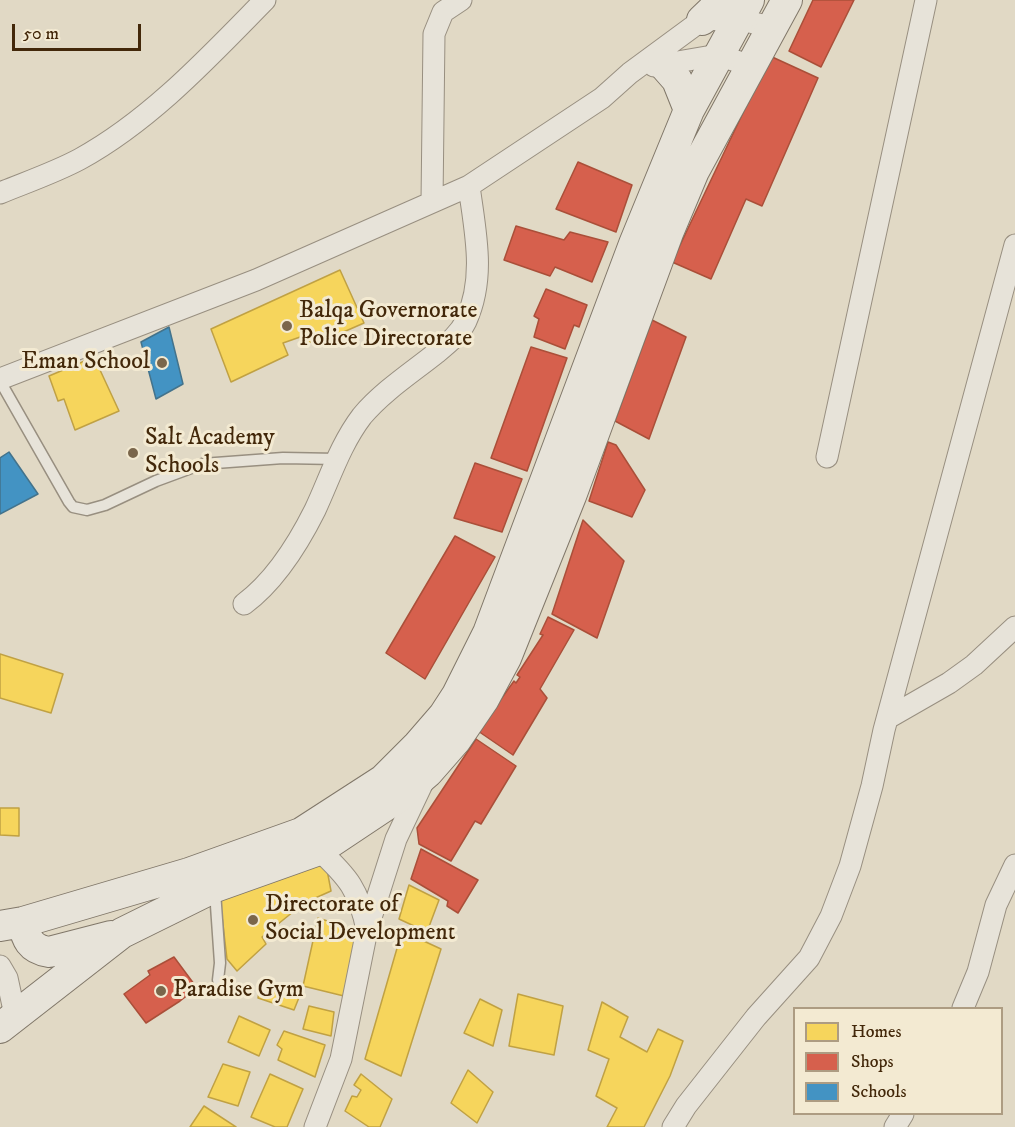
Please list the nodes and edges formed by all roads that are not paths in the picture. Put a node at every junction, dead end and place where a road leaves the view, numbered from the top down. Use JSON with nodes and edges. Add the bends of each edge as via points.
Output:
{"nodes":[{"id":1,"x":265,"y":0,"type":"edge"},
{"id":2,"x":462,"y":0,"type":"edge"},
{"id":3,"x":788,"y":0,"type":"edge"},
{"id":4,"x":926,"y":0,"type":"edge"},
{"id":5,"x":728,"y":10,"type":"edge"},
{"id":6,"x":774,"y":28,"type":"junction"},
{"id":7,"x":718,"y":54,"type":"junction"},
{"id":8,"x":663,"y":64,"type":"junction"},
{"id":9,"x":751,"y":66,"type":"junction"},
{"id":10,"x":630,"y":73,"type":"junction"},
{"id":11,"x":689,"y":110,"type":"junction"},
{"id":12,"x":469,"y":186,"type":"junction"},
{"id":13,"x":0,"y":192,"type":"edge"},
{"id":14,"x":432,"y":202,"type":"junction"},
{"id":15,"x":1015,"y":245,"type":"edge"},
{"id":16,"x":0,"y":380,"type":"edge"},
{"id":17,"x":827,"y":457,"type":"dead end"},
{"id":18,"x":337,"y":459,"type":"junction"},
{"id":19,"x":244,"y":604,"type":"dead end"},
{"id":20,"x":1015,"y":627,"type":"edge"},
{"id":21,"x":888,"y":718,"type":"junction"},
{"id":22,"x":428,"y":772,"type":"junction"},
{"id":23,"x":319,"y":850,"type":"junction"},
{"id":24,"x":1015,"y":865,"type":"edge"},
{"id":25,"x":215,"y":886,"type":"junction"},
{"id":26,"x":11,"y":924,"type":"edge"},
{"id":27,"x":367,"y":930,"type":"junction"},
{"id":28,"x":122,"y":933,"type":"junction"},
{"id":29,"x":0,"y":966,"type":"edge"},
{"id":30,"x":218,"y":980,"type":"dead end"},
{"id":31,"x":963,"y":1007,"type":"edge"},
{"id":32,"x":5,"y":1022,"type":"edge"},
{"id":33,"x":315,"y":1127,"type":"edge"},
{"id":34,"x":673,"y":1127,"type":"edge"}],
"edges":[{"from":1,"to":13,"type":"street","via":[[151,109],[102,146]]},
{"from":2,"to":14,"type":"street","via":[[443,12],[434,34]]},
{"from":3,"to":6,"type":"main road"},
{"from":4,"to":17,"type":"street"},
{"from":5,"to":6,"type":"street"},
{"from":5,"to":7,"type":"main road"},
{"from":5,"to":10,"type":"street"},
{"from":6,"to":9,"type":"main road"},
{"from":7,"to":8,"type":"street"},
{"from":7,"to":9,"type":"street"},
{"from":7,"to":11,"type":"main road"},
{"from":8,"to":10,"type":"street"},
{"from":8,"to":11,"type":"main road","via":[[676,80]]},
{"from":9,"to":22,"type":"main road","via":[[694,171],[506,658],[456,740]]},
{"from":10,"to":12,"type":"street","via":[[602,98]]},
{"from":11,"to":26,"type":"main road","via":[[634,244],[488,633],[444,715],[383,780],[301,833],[189,873]]},
{"from":12,"to":14,"type":"street"},
{"from":12,"to":18,"type":"street","via":[[479,272],[465,321],[454,338],[370,407],[345,439]]},
{"from":14,"to":16,"type":"street","via":[[256,280]]},
{"from":15,"to":21,"type":"street"},
{"from":16,"to":18,"type":"lane","via":[[76,508],[87,510],[105,505],[202,464]]},
{"from":18,"to":19,"type":"street","via":[[314,511],[287,556],[269,581]]},
{"from":20,"to":21,"type":"street","via":[[949,683]]},
{"from":21,"to":34,"type":"street","via":[[849,866],[831,916],[809,958],[756,1017]]},
{"from":22,"to":23,"type":"main road","via":[[400,796]]},
{"from":22,"to":27,"type":"street","via":[[396,839]]},
{"from":23,"to":25,"type":"main road"},
{"from":23,"to":27,"type":"street","via":[[356,893]]},
{"from":24,"to":31,"type":"street","via":[[996,904],[978,972]]},
{"from":25,"to":28,"type":"main road"},
{"from":25,"to":30,"type":"lane"},
{"from":26,"to":28,"type":"main road","via":[[26,935],[33,947],[49,952]]},
{"from":27,"to":33,"type":"street","via":[[341,1059]]},
{"from":28,"to":32,"type":"main road"},
{"from":29,"to":32,"type":"street","via":[[8,978]]}]}
